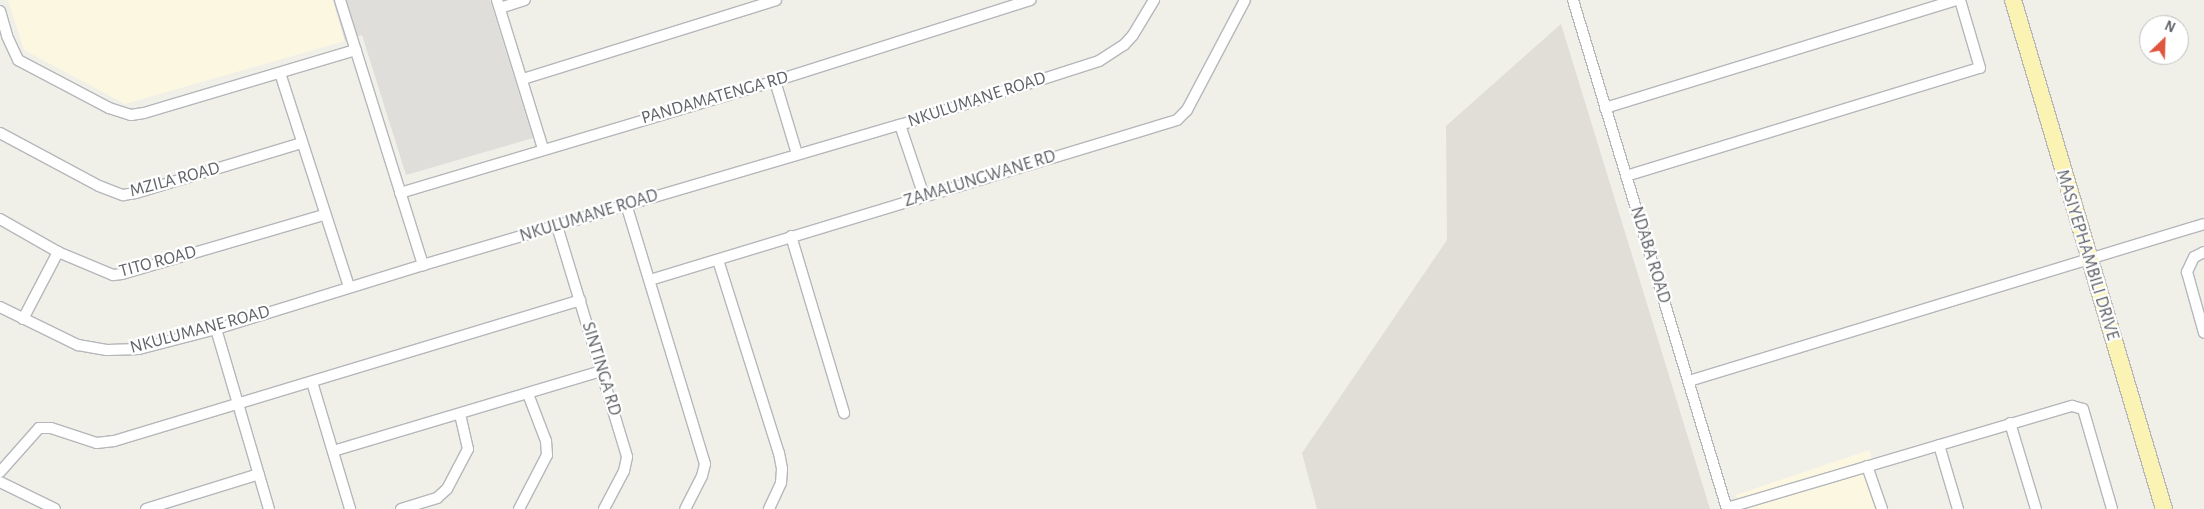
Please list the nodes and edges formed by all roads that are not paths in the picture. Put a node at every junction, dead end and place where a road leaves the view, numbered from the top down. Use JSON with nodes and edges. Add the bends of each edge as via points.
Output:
{"nodes":[{"id":1,"x":340,"y":0,"type":"edge"},
{"id":2,"x":525,"y":0,"type":"edge"},
{"id":3,"x":776,"y":0,"type":"edge"},
{"id":4,"x":1030,"y":0,"type":"edge"},
{"id":5,"x":1154,"y":0,"type":"edge"},
{"id":6,"x":1245,"y":0,"type":"edge"},
{"id":7,"x":1573,"y":0,"type":"edge"},
{"id":8,"x":1956,"y":0,"type":"edge"},
{"id":9,"x":1960,"y":0,"type":"edge"},
{"id":10,"x":2013,"y":0,"type":"edge"},
{"id":11,"x":498,"y":4,"type":"edge"},
{"id":12,"x":0,"y":11,"type":"edge"},
{"id":13,"x":3,"y":38,"type":"edge"},
{"id":14,"x":356,"y":50,"type":"junction"},
{"id":15,"x":280,"y":73,"type":"junction"},
{"id":16,"x":523,"y":79,"type":"junction"},
{"id":17,"x":775,"y":81,"type":"junction"},
{"id":18,"x":1605,"y":108,"type":"junction"},
{"id":19,"x":900,"y":125,"type":"junction"},
{"id":20,"x":0,"y":133,"type":"edge"},
{"id":21,"x":302,"y":143,"type":"junction"},
{"id":22,"x":543,"y":149,"type":"junction"},
{"id":23,"x":797,"y":154,"type":"junction"},
{"id":24,"x":1626,"y":176,"type":"junction"},
{"id":25,"x":400,"y":193,"type":"junction"},
{"id":26,"x":924,"y":196,"type":"junction"},
{"id":27,"x":626,"y":204,"type":"junction"},
{"id":28,"x":324,"y":214,"type":"junction"},
{"id":29,"x":0,"y":219,"type":"edge"},
{"id":30,"x":2204,"y":224,"type":"edge"},
{"id":31,"x":556,"y":226,"type":"junction"},
{"id":32,"x":791,"y":236,"type":"junction"},
{"id":33,"x":58,"y":252,"type":"junction"},
{"id":34,"x":2204,"y":252,"type":"edge"},
{"id":35,"x":2089,"y":259,"type":"junction"},
{"id":36,"x":718,"y":260,"type":"junction"},
{"id":37,"x":422,"y":265,"type":"junction"},
{"id":38,"x":650,"y":280,"type":"junction"},
{"id":39,"x":349,"y":287,"type":"junction"},
{"id":40,"x":580,"y":300,"type":"junction"},
{"id":41,"x":0,"y":307,"type":"edge"},
{"id":42,"x":23,"y":319,"type":"junction"},
{"id":43,"x":216,"y":329,"type":"junction"},
{"id":44,"x":2204,"y":334,"type":"edge"},
{"id":45,"x":602,"y":371,"type":"junction"},
{"id":46,"x":1689,"y":381,"type":"junction"},
{"id":47,"x":312,"y":382,"type":"junction"},
{"id":48,"x":528,"y":394,"type":"junction"},
{"id":49,"x":239,"y":402,"type":"junction"},
{"id":50,"x":844,"y":412,"type":"dead end"},
{"id":51,"x":460,"y":414,"type":"junction"},
{"id":52,"x":2010,"y":423,"type":"junction"},
{"id":53,"x":1939,"y":445,"type":"junction"},
{"id":54,"x":333,"y":451,"type":"junction"},
{"id":55,"x":1867,"y":466,"type":"junction"},
{"id":56,"x":0,"y":472,"type":"edge"},
{"id":57,"x":259,"y":474,"type":"junction"},
{"id":58,"x":0,"y":482,"type":"edge"},
{"id":59,"x":1727,"y":508,"type":"edge"},
{"id":60,"x":55,"y":509,"type":"edge"},
{"id":61,"x":146,"y":509,"type":"edge"},
{"id":62,"x":269,"y":509,"type":"edge"},
{"id":63,"x":350,"y":509,"type":"edge"},
{"id":64,"x":401,"y":509,"type":"edge"},
{"id":65,"x":519,"y":509,"type":"edge"},
{"id":66,"x":604,"y":509,"type":"edge"},
{"id":67,"x":685,"y":509,"type":"edge"},
{"id":68,"x":769,"y":509,"type":"edge"},
{"id":69,"x":1882,"y":509,"type":"edge"},
{"id":70,"x":1958,"y":509,"type":"edge"},
{"id":71,"x":2036,"y":509,"type":"edge"},
{"id":72,"x":2112,"y":509,"type":"edge"},
{"id":73,"x":2164,"y":509,"type":"edge"}],
"edges":[{"from":1,"to":14,"type":"street"},
{"from":2,"to":11,"type":"street"},
{"from":3,"to":16,"type":"street"},
{"from":4,"to":17,"type":"street","name":"PANDAMATENGA RD"},
{"from":5,"to":19,"type":"street","name":"NKULUMANE ROAD","via":[[1134,34],[1124,45],[1099,61]]},
{"from":6,"to":26,"type":"street","name":"ZAMALUNGWANE RD","via":[[1187,110],[1176,120]]},
{"from":7,"to":18,"type":"street","name":"NDABA ROAD"},
{"from":8,"to":18,"type":"street"},
{"from":9,"to":24,"type":"street","via":[[1980,68]]},
{"from":10,"to":35,"type":"main road","name":"MASIYEPHAMBILI DRIVE"},
{"from":11,"to":16,"type":"street"},
{"from":12,"to":13,"type":"street"},
{"from":13,"to":15,"type":"street","via":[[18,60],[109,108],[131,115]]},
{"from":14,"to":15,"type":"street"},
{"from":14,"to":25,"type":"street"},
{"from":15,"to":21,"type":"street"},
{"from":16,"to":22,"type":"street"},
{"from":17,"to":22,"type":"street","name":"PANDAMATENGA RD"},
{"from":17,"to":23,"type":"street"},
{"from":18,"to":24,"type":"street","name":"NDABA ROAD"},
{"from":19,"to":23,"type":"street","name":"NKULUMANE ROAD"},
{"from":19,"to":26,"type":"street"},
{"from":20,"to":21,"type":"street","name":"MZILA ROAD","via":[[99,186],[123,195],[136,194]]},
{"from":21,"to":28,"type":"street"},
{"from":22,"to":25,"type":"street","name":"PANDAMATENGA RD"},
{"from":23,"to":27,"type":"street","name":"NKULUMANE ROAD"},
{"from":24,"to":46,"type":"street","name":"NDABA ROAD"},
{"from":25,"to":37,"type":"street"},
{"from":26,"to":32,"type":"street","name":"ZAMALUNGWANE RD"},
{"from":27,"to":31,"type":"street","name":"NKULUMANE ROAD"},
{"from":27,"to":38,"type":"street"},
{"from":28,"to":33,"type":"street","name":"TITO ROAD","via":[[122,274],[103,272]]},
{"from":28,"to":39,"type":"street"},
{"from":29,"to":33,"type":"street","name":"TITO ROAD"},
{"from":30,"to":35,"type":"street"},
{"from":31,"to":37,"type":"street","name":"NKULUMANE ROAD"},
{"from":31,"to":40,"type":"street","name":"SINTINGA RD"},
{"from":32,"to":36,"type":"street","name":"ZAMALUNGWANE RD"},
{"from":32,"to":50,"type":"street"},
{"from":33,"to":42,"type":"street"},
{"from":34,"to":44,"type":"street","via":[[2194,258],[2187,272]]},
{"from":35,"to":46,"type":"street"},
{"from":35,"to":73,"type":"main road","name":"MASIYEPHAMBILI DRIVE"},
{"from":36,"to":38,"type":"street","name":"ZAMALUNGWANE RD"},
{"from":36,"to":68,"type":"street","via":[[779,453],[781,483]]},
{"from":37,"to":39,"type":"street","name":"NKULUMANE ROAD"},
{"from":38,"to":67,"type":"street","via":[[705,464]]},
{"from":39,"to":43,"type":"street","name":"NKULUMANE ROAD"},
{"from":40,"to":45,"type":"street","name":"SINTINGA RD"},
{"from":40,"to":47,"type":"street"},
{"from":41,"to":42,"type":"street","name":"NKULUMANE ROAD"},
{"from":42,"to":43,"type":"street","name":"NKULUMANE ROAD","via":[[78,345],[107,350],[139,349]]},
{"from":43,"to":49,"type":"street"},
{"from":45,"to":48,"type":"street"},
{"from":45,"to":66,"type":"street","name":"SINTINGA RD","via":[[627,457],[624,471]]},
{"from":46,"to":59,"type":"street","name":"NDABA ROAD"},
{"from":47,"to":49,"type":"street"},
{"from":47,"to":54,"type":"street"},
{"from":48,"to":51,"type":"street"},
{"from":48,"to":65,"type":"street","via":[[546,441],[547,455]]},
{"from":49,"to":56,"type":"street","via":[[105,443],[51,428],[39,428]]},
{"from":49,"to":57,"type":"street"},
{"from":51,"to":54,"type":"street"},
{"from":51,"to":64,"type":"street","via":[[468,449],[448,489],[438,498]]},
{"from":52,"to":53,"type":"street"},
{"from":52,"to":71,"type":"street"},
{"from":52,"to":72,"type":"street","via":[[2072,406],[2083,409]]},
{"from":53,"to":55,"type":"street"},
{"from":53,"to":70,"type":"street"},
{"from":54,"to":63,"type":"street"},
{"from":55,"to":59,"type":"street"},
{"from":55,"to":69,"type":"street"},
{"from":57,"to":61,"type":"street"},
{"from":57,"to":62,"type":"street"},
{"from":58,"to":60,"type":"street"}]}
